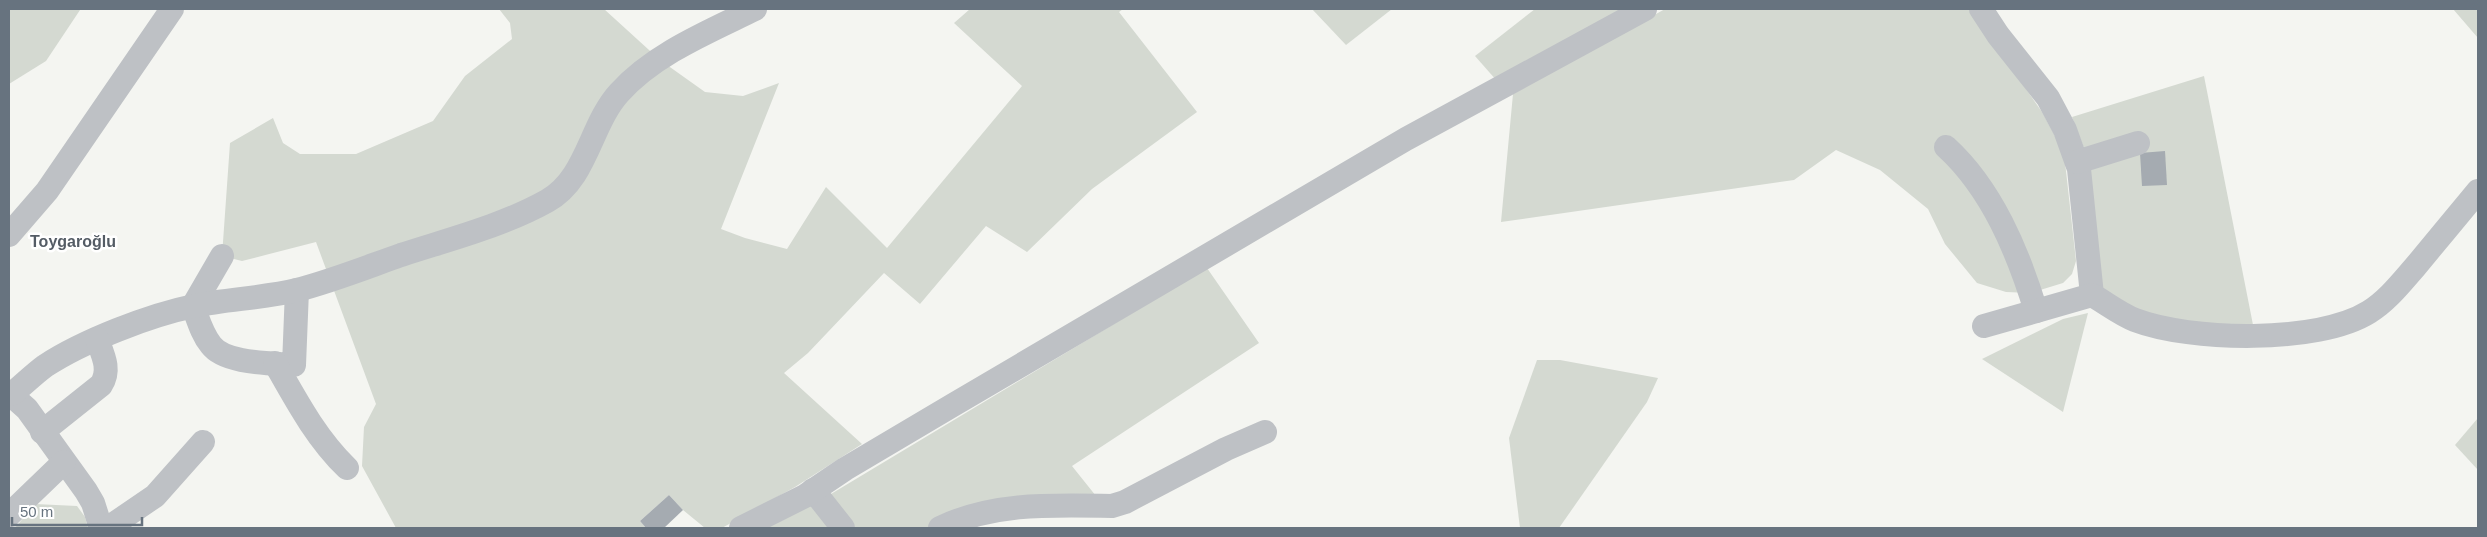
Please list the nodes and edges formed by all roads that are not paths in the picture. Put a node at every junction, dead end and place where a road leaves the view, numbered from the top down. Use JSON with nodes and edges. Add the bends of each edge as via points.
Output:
{"nodes":[{"id":1,"x":172,"y":9,"type":"edge"},
{"id":2,"x":755,"y":9,"type":"edge"},
{"id":3,"x":1645,"y":9,"type":"edge"},
{"id":4,"x":1981,"y":9,"type":"edge"},
{"id":5,"x":2138,"y":143,"type":"dead end"},
{"id":6,"x":1946,"y":147,"type":"dead end"},
{"id":7,"x":2077,"y":162,"type":"junction"},
{"id":8,"x":2478,"y":191,"type":"edge"},
{"id":9,"x":9,"y":235,"type":"edge"},
{"id":10,"x":222,"y":256,"type":"dead end"},
{"id":11,"x":298,"y":290,"type":"junction"},
{"id":12,"x":2092,"y":295,"type":"junction"},
{"id":13,"x":193,"y":306,"type":"junction"},
{"id":14,"x":2036,"y":311,"type":"junction"},
{"id":15,"x":1984,"y":326,"type":"dead end"},
{"id":16,"x":97,"y":339,"type":"junction"},
{"id":17,"x":275,"y":363,"type":"junction"},
{"id":18,"x":10,"y":393,"type":"edge"},
{"id":19,"x":42,"y":432,"type":"junction"},
{"id":20,"x":1265,"y":432,"type":"dead end"},
{"id":21,"x":203,"y":442,"type":"dead end"},
{"id":22,"x":64,"y":462,"type":"junction"},
{"id":23,"x":347,"y":468,"type":"dead end"},
{"id":24,"x":813,"y":490,"type":"junction"},
{"id":25,"x":9,"y":515,"type":"edge"},
{"id":26,"x":101,"y":528,"type":"edge"},
{"id":27,"x":108,"y":528,"type":"edge"},
{"id":28,"x":740,"y":528,"type":"edge"},
{"id":29,"x":843,"y":528,"type":"edge"},
{"id":30,"x":940,"y":528,"type":"edge"}],
"edges":[{"from":1,"to":9,"type":"street","via":[[47,191]]},
{"from":2,"to":11,"type":"street","via":[[692,40],[633,80],[607,111],[572,179],[549,200],[476,231]]},
{"from":3,"to":24,"type":"street","via":[[1406,139]]},
{"from":4,"to":7,"type":"street","via":[[2048,98]]},
{"from":5,"to":7,"type":"street"},
{"from":6,"to":14,"type":"street","via":[[1966,165],[1980,186],[2023,271]]},
{"from":7,"to":12,"type":"street"},
{"from":8,"to":12,"type":"street","via":[[2390,295],[2369,312],[2323,329],[2286,334],[2225,335],[2171,330],[2134,319]]},
{"from":10,"to":13,"type":"street"},
{"from":11,"to":13,"type":"street"},
{"from":11,"to":17,"type":"street","via":[[294,366]]},
{"from":12,"to":14,"type":"street"},
{"from":13,"to":16,"type":"street"},
{"from":13,"to":17,"type":"street","via":[[204,334],[218,352],[236,359]]},
{"from":14,"to":15,"type":"street"},
{"from":16,"to":18,"type":"street","via":[[43,367]]},
{"from":16,"to":19,"type":"street","via":[[106,364],[105,380]]},
{"from":17,"to":23,"type":"street","via":[[324,443]]},
{"from":18,"to":19,"type":"street","via":[[27,409]]},
{"from":19,"to":22,"type":"street"},
{"from":20,"to":30,"type":"street","via":[[1112,506],[1014,507],[974,514]]},
{"from":21,"to":27,"type":"street","via":[[155,496]]},
{"from":22,"to":25,"type":"street"},
{"from":22,"to":26,"type":"street","via":[[93,503]]},
{"from":24,"to":28,"type":"street"},
{"from":24,"to":29,"type":"street"}]}
